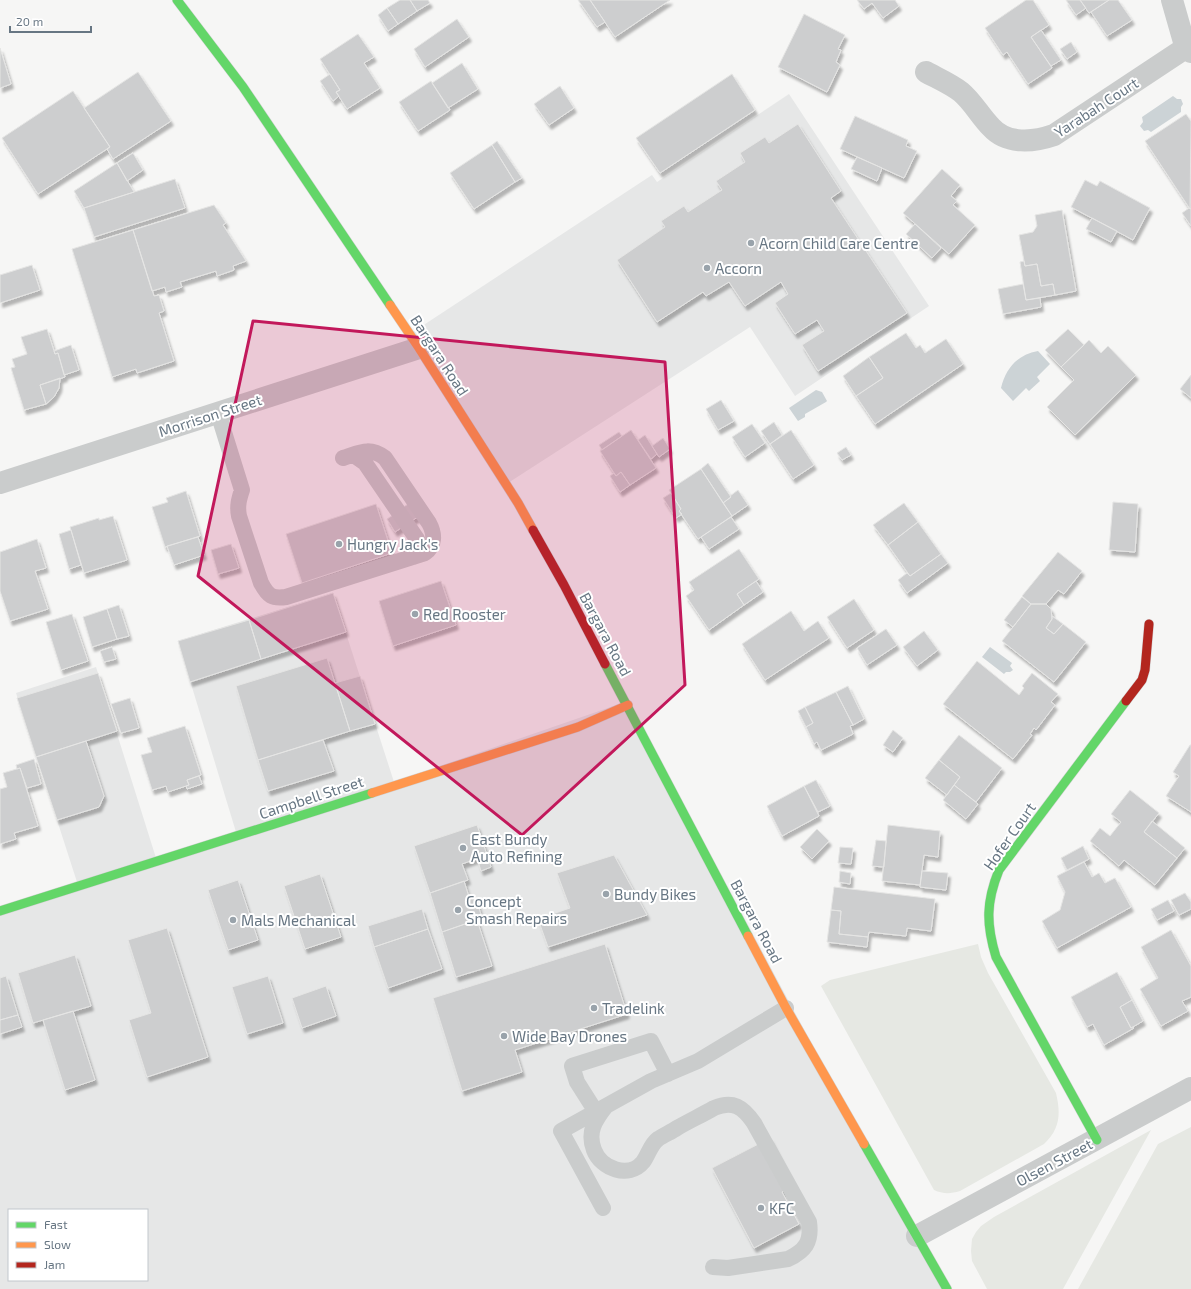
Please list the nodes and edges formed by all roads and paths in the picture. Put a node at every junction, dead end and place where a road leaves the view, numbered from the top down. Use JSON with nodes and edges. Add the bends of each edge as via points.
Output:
{"nodes":[{"id":1,"x":176,"y":0,"type":"edge"},
{"id":2,"x":1172,"y":0,"type":"edge"},
{"id":3,"x":194,"y":7,"type":"dead end"},
{"id":4,"x":1189,"y":49,"type":"edge"},
{"id":5,"x":230,"y":69,"type":"junction"},
{"id":6,"x":926,"y":72,"type":"dead end"},
{"id":7,"x":420,"y":348,"type":"junction"},
{"id":8,"x":218,"y":413,"type":"junction"},
{"id":9,"x":346,"y":457,"type":"dead end"},
{"id":10,"x":0,"y":483,"type":"edge"},
{"id":11,"x":1149,"y":624,"type":"dead end"},
{"id":12,"x":628,"y":705,"type":"junction"},
{"id":13,"x":0,"y":911,"type":"edge"},
{"id":14,"x":786,"y":1008,"type":"junction"},
{"id":15,"x":668,"y":1074,"type":"junction"},
{"id":16,"x":1191,"y":1088,"type":"edge"},
{"id":17,"x":601,"y":1109,"type":"junction"},
{"id":18,"x":1097,"y":1140,"type":"junction"},
{"id":19,"x":603,"y":1208,"type":"dead end"},
{"id":20,"x":917,"y":1236,"type":"junction"},
{"id":21,"x":713,"y":1267,"type":"dead end"},
{"id":22,"x":947,"y":1289,"type":"edge"}],
"edges":[{"from":1,"to":5,"type":"main road","name":"Bargara Road"},
{"from":2,"to":4,"type":"street","via":[[1182,35]]},
{"from":3,"to":5,"type":"main road","name":"Bargara Road"},
{"from":4,"to":6,"type":"street","name":"Yarabah Court","via":[[1054,135],[1042,140],[1014,140],[1002,136],[960,91]]},
{"from":5,"to":7,"type":"main road","name":"Bargara Road"},
{"from":7,"to":8,"type":"street","name":"Morrison Street"},
{"from":7,"to":12,"type":"main road","name":"Bargara Road","via":[[518,504]]},
{"from":8,"to":9,"type":"lane","via":[[242,490],[238,502],[239,516],[261,583],[271,597],[286,597],[413,557],[419,550],[417,539],[365,463],[355,456]]},
{"from":8,"to":10,"type":"street","name":"Morrison Street"},
{"from":11,"to":18,"type":"main road","name":"Hofer Court","via":[[1142,680],[999,870],[988,901],[990,938],[996,957]]},
{"from":12,"to":13,"type":"main road","name":"Campbell Street","via":[[568,731]]},
{"from":12,"to":14,"type":"main road","name":"Bargara Road"},
{"from":14,"to":15,"type":"lane","via":[[698,1061]]},
{"from":14,"to":20,"type":"main road","name":"Bargara Road"},
{"from":15,"to":17,"type":"lane"},
{"from":15,"to":17,"type":"lane","via":[[650,1041],[572,1066],[577,1082]]},
{"from":16,"to":18,"type":"street","name":"Olsen Street"},
{"from":17,"to":19,"type":"lane","via":[[561,1131]]},
{"from":17,"to":21,"type":"lane","via":[[592,1130],[594,1150],[598,1159],[615,1170],[622,1171],[644,1162],[651,1147],[659,1138],[722,1105],[738,1106],[750,1116],[809,1222],[809,1240],[804,1249],[788,1259],[728,1268]]},
{"from":18,"to":20,"type":"street","name":"Olsen Street"},
{"from":20,"to":22,"type":"main road","name":"Bargara Road"}]}
